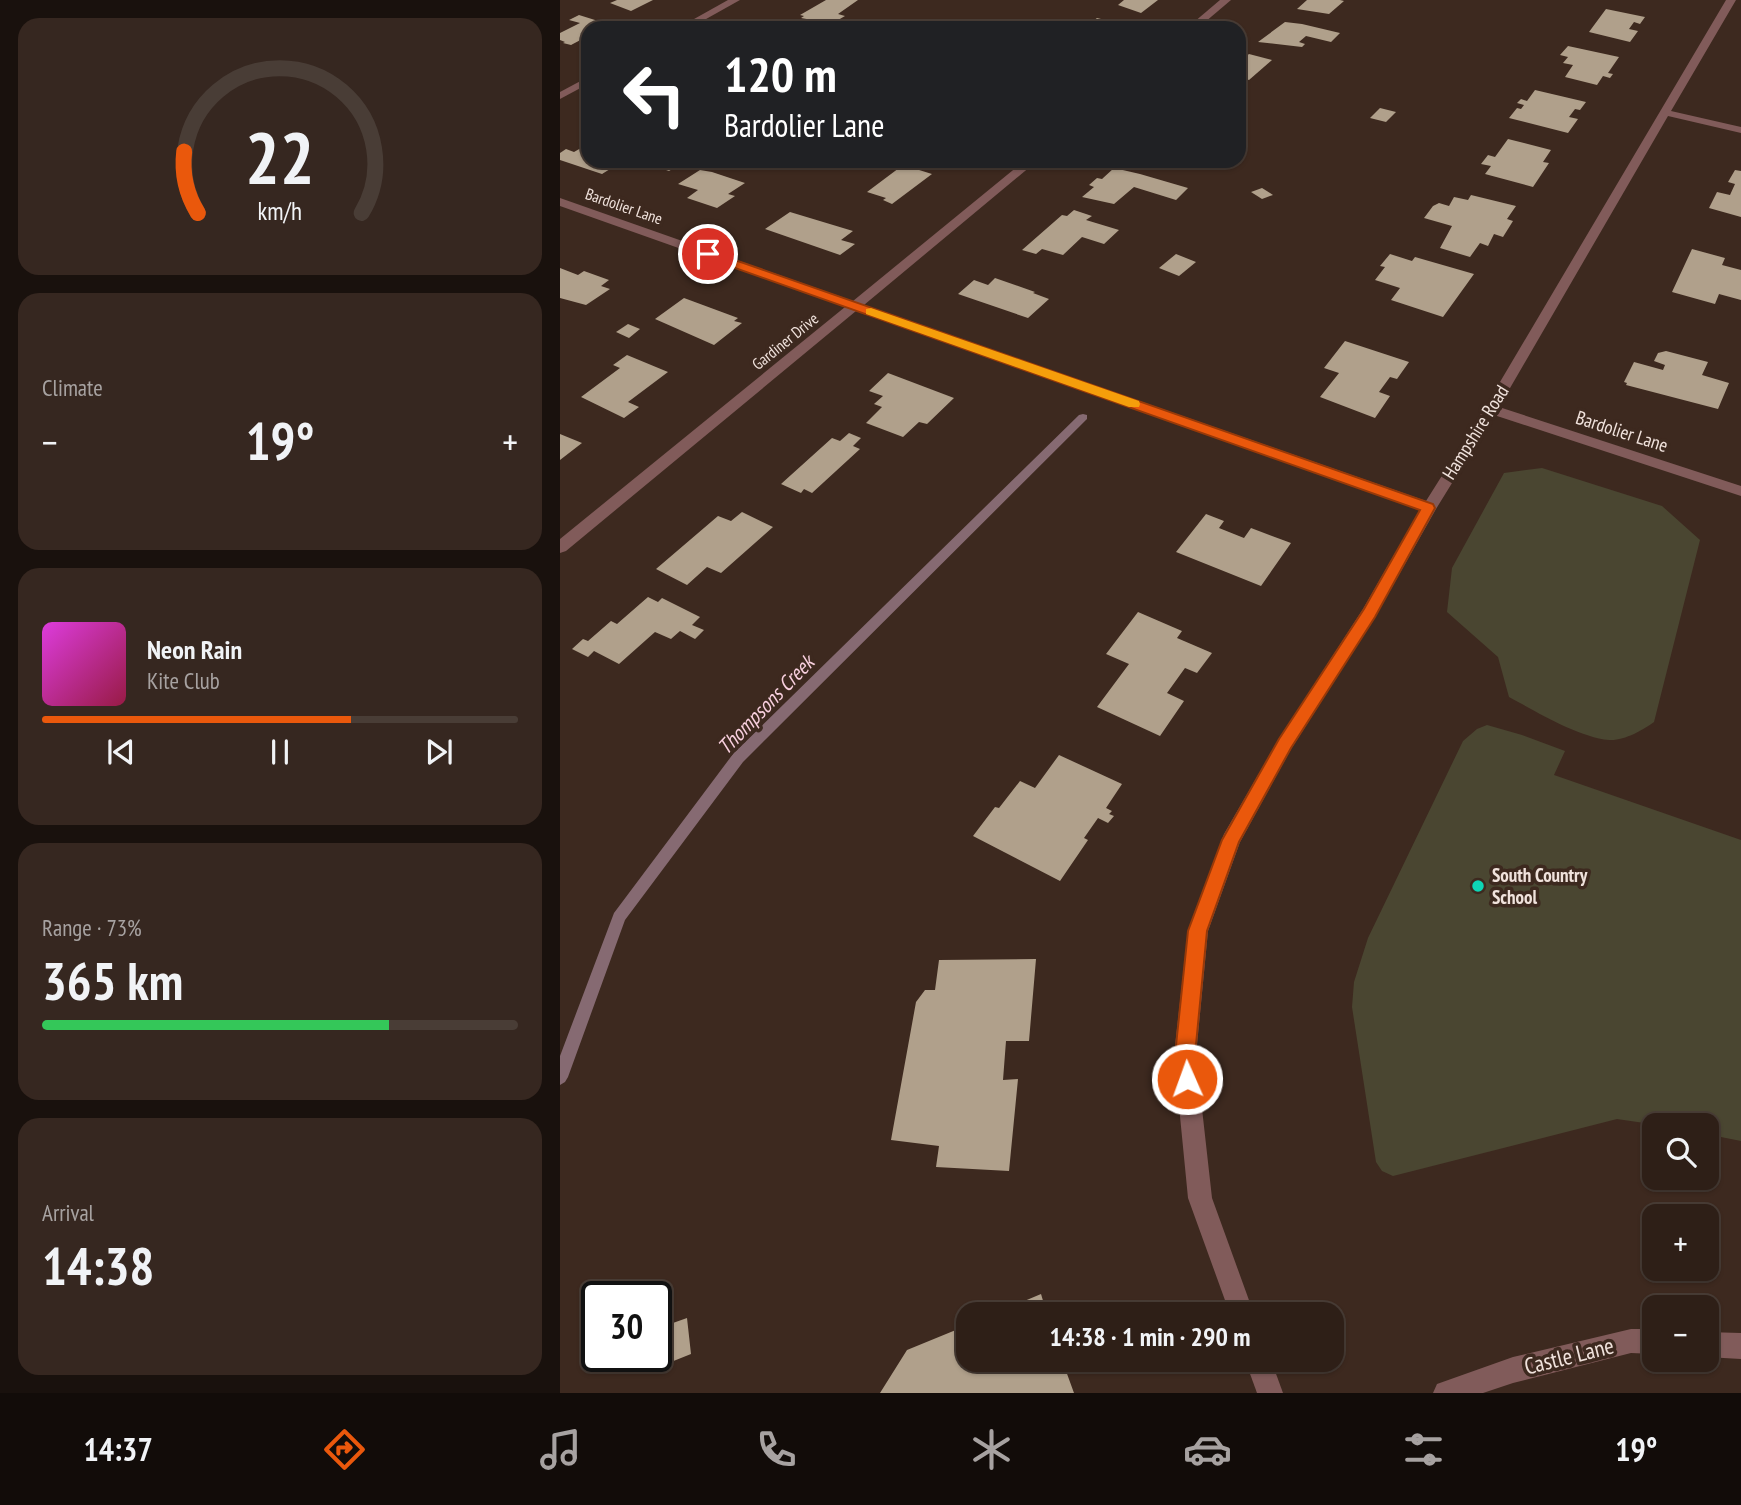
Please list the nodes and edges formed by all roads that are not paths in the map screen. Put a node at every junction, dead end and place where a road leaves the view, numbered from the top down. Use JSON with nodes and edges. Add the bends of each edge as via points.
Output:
{"nodes":[{"id":1,"x":735,"y":0,"type":"edge"},
{"id":2,"x":1226,"y":0,"type":"edge"},
{"id":3,"x":1731,"y":0,"type":"edge"},
{"id":4,"x":696,"y":21,"type":"edge"},
{"id":5,"x":1200,"y":21,"type":"edge"},
{"id":6,"x":581,"y":84,"type":"edge"},
{"id":7,"x":560,"y":96,"type":"edge"},
{"id":8,"x":1664,"y":112,"type":"junction"},
{"id":9,"x":1741,"y":130,"type":"edge"},
{"id":10,"x":1023,"y":168,"type":"edge"},
{"id":11,"x":560,"y":202,"type":"edge"},
{"id":12,"x":855,"y":307,"type":"junction"},
{"id":13,"x":1491,"y":409,"type":"junction"},
{"id":14,"x":1741,"y":491,"type":"edge"},
{"id":15,"x":1429,"y":508,"type":"junction"},
{"id":16,"x":560,"y":547,"type":"edge"},
{"id":17,"x":1238,"y":1302,"type":"edge"},
{"id":18,"x":1642,"y":1341,"type":"edge"},
{"id":19,"x":1719,"y":1345,"type":"edge"},
{"id":20,"x":1741,"y":1346,"type":"edge"},
{"id":21,"x":1262,"y":1372,"type":"edge"},
{"id":22,"x":1270,"y":1393,"type":"edge"},
{"id":23,"x":1446,"y":1393,"type":"edge"}],
"edges":[{"from":1,"to":4,"type":"street"},
{"from":2,"to":5,"type":"street"},
{"from":3,"to":8,"type":"street","name":"Hampshire Road"},
{"from":6,"to":7,"type":"street"},
{"from":8,"to":9,"type":"street"},
{"from":8,"to":13,"type":"street","name":"Hampshire Road"},
{"from":10,"to":12,"type":"street","name":"Gardiner Drive"},
{"from":11,"to":12,"type":"street","name":"Bardolier Lane"},
{"from":12,"to":15,"type":"street","name":"Bardolier Lane"},
{"from":12,"to":16,"type":"street","name":"Gardiner Drive"},
{"from":13,"to":14,"type":"street","name":"Bardolier Lane"},
{"from":13,"to":15,"type":"street","name":"Hampshire Road"},
{"from":15,"to":17,"type":"street","name":"Hampshire Road","via":[[1231,840],[1198,931],[1185,1055],[1200,1198]]},
{"from":18,"to":23,"type":"street","name":"Castle Lane","via":[[1513,1370]]},
{"from":19,"to":20,"type":"street"},
{"from":21,"to":22,"type":"street"}]}
